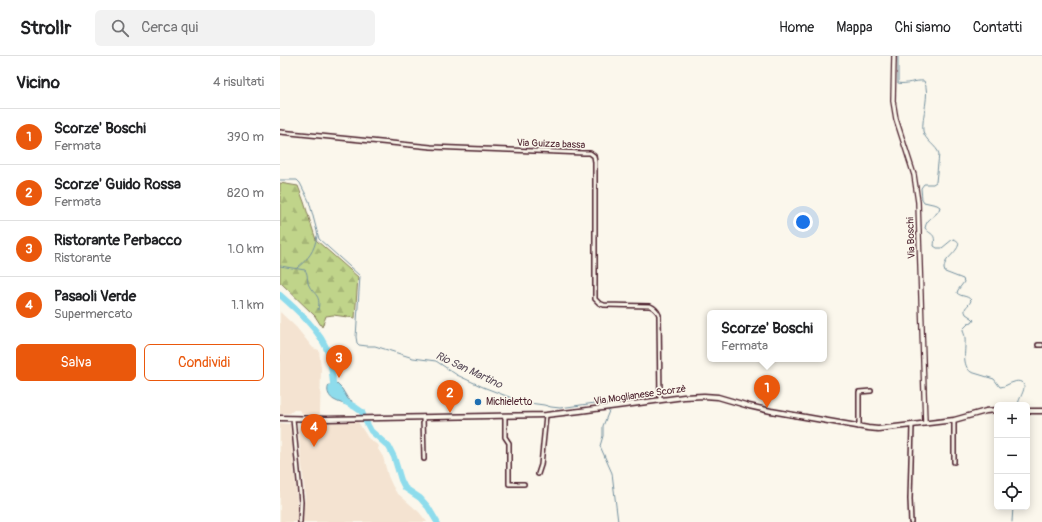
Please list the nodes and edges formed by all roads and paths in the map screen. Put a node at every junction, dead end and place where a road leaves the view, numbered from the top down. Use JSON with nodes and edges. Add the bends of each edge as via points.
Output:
{"nodes":[{"id":1,"x":894,"y":56,"type":"edge"},
{"id":2,"x":280,"y":132,"type":"edge"},
{"id":3,"x":1038,"y":345,"type":"dead end"},
{"id":4,"x":1042,"y":345,"type":"edge"},
{"id":5,"x":871,"y":391,"type":"dead end"},
{"id":6,"x":660,"y":400,"type":"junction"},
{"id":7,"x":994,"y":410,"type":"edge"},
{"id":8,"x":1030,"y":411,"type":"edge"},
{"id":9,"x":1042,"y":411,"type":"edge"},
{"id":10,"x":546,"y":415,"type":"junction"},
{"id":11,"x":505,"y":416,"type":"junction"},
{"id":12,"x":423,"y":417,"type":"junction"},
{"id":13,"x":280,"y":418,"type":"edge"},
{"id":14,"x":293,"y":419,"type":"junction"},
{"id":15,"x":954,"y":420,"type":"junction"},
{"id":16,"x":925,"y":423,"type":"junction"},
{"id":17,"x":912,"y":425,"type":"junction"},
{"id":18,"x":859,"y":427,"type":"junction"},
{"id":19,"x":424,"y":459,"type":"dead end"},
{"id":20,"x":954,"y":462,"type":"dead end"},
{"id":21,"x":538,"y":474,"type":"dead end"},
{"id":22,"x":524,"y":484,"type":"dead end"},
{"id":23,"x":300,"y":522,"type":"edge"},
{"id":24,"x":911,"y":522,"type":"edge"}],
"edges":[{"from":1,"to":16,"type":"street","name":"Via Boschi","via":[[893,101],[896,119],[914,175],[918,202]]},
{"from":2,"to":6,"type":"street","name":"Via Guizza bassa","via":[[431,147],[590,153],[594,156],[595,162],[595,299],[604,304],[650,306],[658,311]]},
{"from":3,"to":4,"type":"street"},
{"from":5,"to":18,"type":"street","via":[[859,392]]},
{"from":6,"to":10,"type":"main road","name":"Via Moglianese Scorzè"},
{"from":6,"to":18,"type":"main road","name":"Via Moglianese Scorzè","via":[[711,396],[771,411]]},
{"from":7,"to":15,"type":"main road","name":"Via Moglianese Scorzè"},
{"from":8,"to":9,"type":"main road"},
{"from":10,"to":11,"type":"main road","name":"Via Moglianese Scorzè"},
{"from":10,"to":21,"type":"street"},
{"from":11,"to":12,"type":"main road","name":"Via Moglianese Scorzè"},
{"from":11,"to":22,"type":"street","via":[[505,437],[509,444],[509,484]]},
{"from":12,"to":14,"type":"main road","name":"Via Moglianese Scorzè"},
{"from":12,"to":19,"type":"street"},
{"from":13,"to":14,"type":"main road","name":"Via Moglianese Scorzè"},
{"from":14,"to":23,"type":"street"},
{"from":15,"to":16,"type":"main road","name":"Via Moglianese Scorzè"},
{"from":15,"to":20,"type":"street"},
{"from":16,"to":17,"type":"main road","name":"Via Moglianese Scorzè"},
{"from":17,"to":18,"type":"main road","name":"Via Moglianese Scorzè","via":[[878,429]]},
{"from":17,"to":24,"type":"street"}]}
